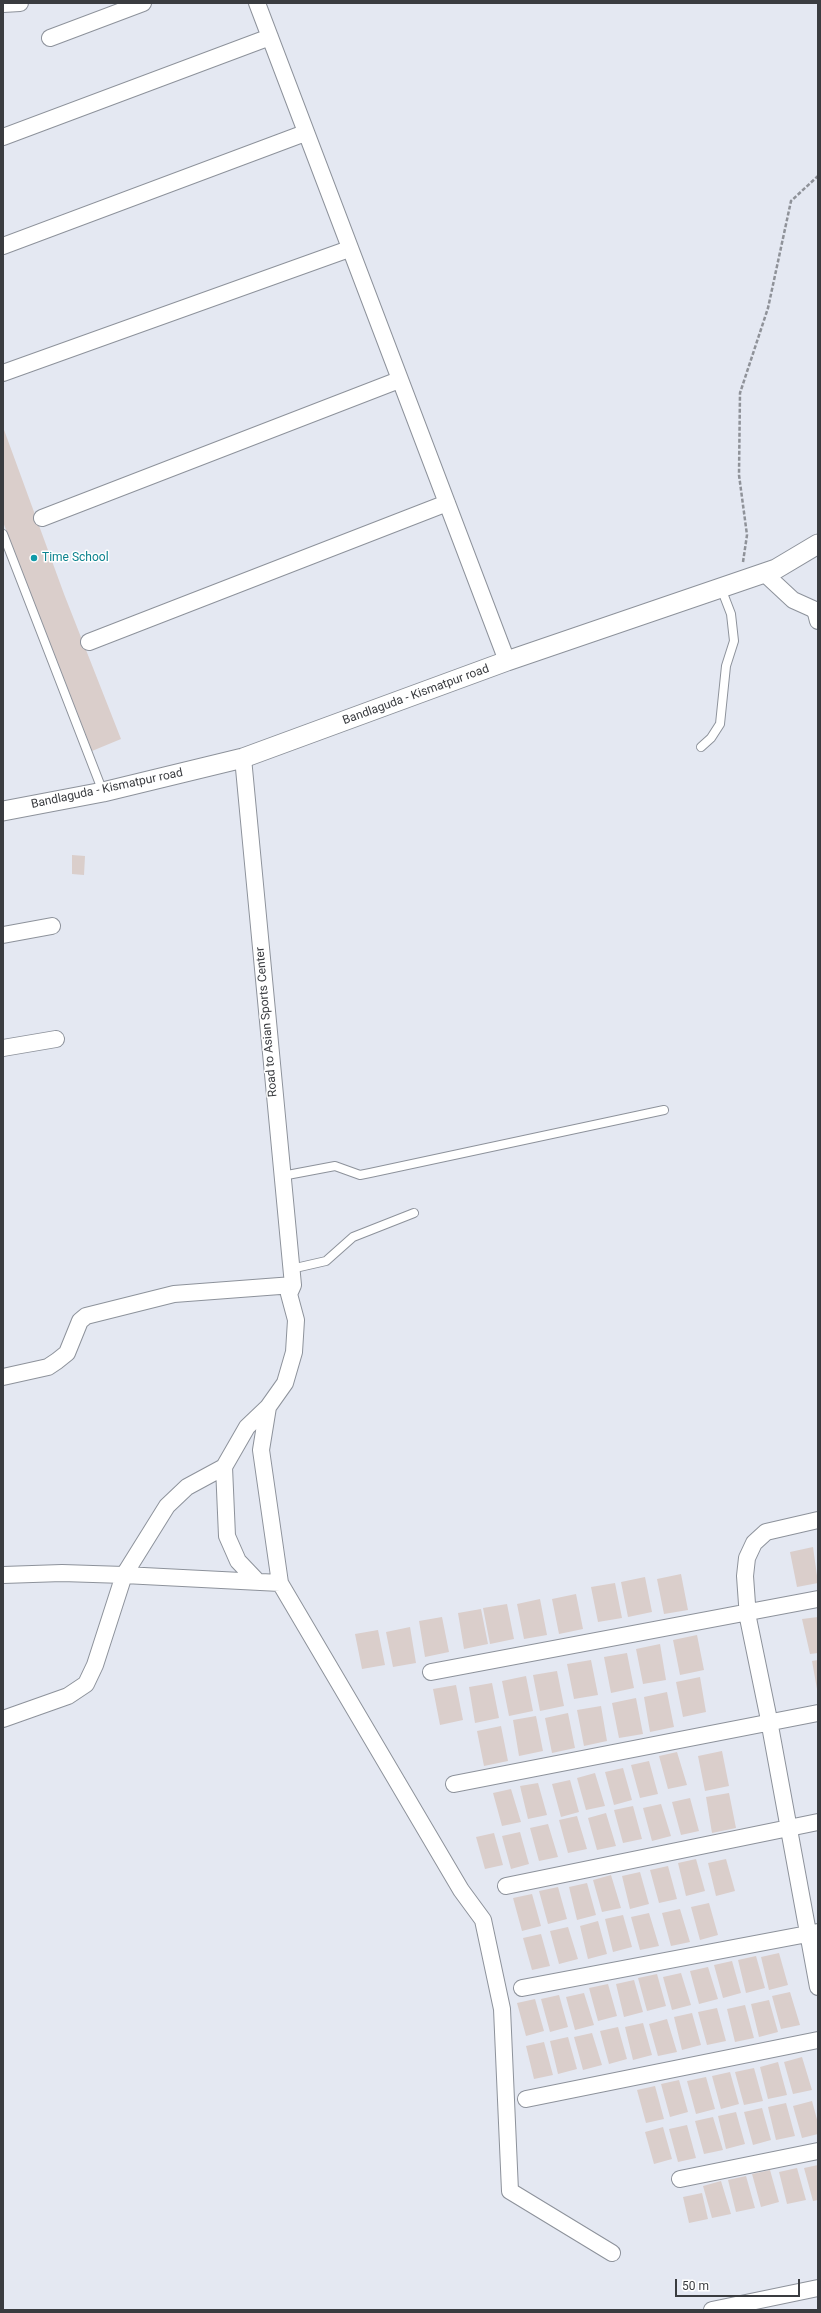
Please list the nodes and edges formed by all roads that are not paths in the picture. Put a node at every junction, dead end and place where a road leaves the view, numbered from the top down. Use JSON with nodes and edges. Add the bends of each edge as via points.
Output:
{"nodes":[{"id":1,"x":20,"y":3,"type":"edge"},
{"id":2,"x":142,"y":3,"type":"edge"},
{"id":3,"x":257,"y":3,"type":"edge"},
{"id":4,"x":3,"y":4,"type":"edge"},
{"id":5,"x":270,"y":37,"type":"junction"},
{"id":6,"x":50,"y":38,"type":"dead end"},
{"id":7,"x":305,"y":133,"type":"junction"},
{"id":8,"x":3,"y":137,"type":"edge"},
{"id":9,"x":3,"y":246,"type":"edge"},
{"id":10,"x":349,"y":248,"type":"junction"},
{"id":11,"x":3,"y":373,"type":"edge"},
{"id":12,"x":399,"y":380,"type":"junction"},
{"id":13,"x":447,"y":503,"type":"junction"},
{"id":14,"x":42,"y":518,"type":"dead end"},
{"id":15,"x":3,"y":534,"type":"edge"},
{"id":16,"x":818,"y":544,"type":"edge"},
{"id":17,"x":764,"y":573,"type":"junction"},
{"id":18,"x":721,"y":588,"type":"junction"},
{"id":19,"x":818,"y":621,"type":"edge"},
{"id":20,"x":89,"y":642,"type":"dead end"},
{"id":21,"x":507,"y":661,"type":"junction"},
{"id":22,"x":700,"y":747,"type":"dead end"},
{"id":23,"x":243,"y":758,"type":"junction"},
{"id":24,"x":103,"y":792,"type":"junction"},
{"id":25,"x":3,"y":811,"type":"edge"},
{"id":26,"x":52,"y":926,"type":"dead end"},
{"id":27,"x":3,"y":935,"type":"edge"},
{"id":28,"x":56,"y":1039,"type":"dead end"},
{"id":29,"x":3,"y":1048,"type":"edge"},
{"id":30,"x":664,"y":1110,"type":"dead end"},
{"id":31,"x":282,"y":1176,"type":"junction"},
{"id":32,"x":414,"y":1213,"type":"dead end"},
{"id":33,"x":291,"y":1269,"type":"junction"},
{"id":34,"x":293,"y":1285,"type":"junction"},
{"id":35,"x":3,"y":1377,"type":"edge"},
{"id":36,"x":268,"y":1407,"type":"junction"},
{"id":37,"x":224,"y":1467,"type":"junction"},
{"id":38,"x":818,"y":1520,"type":"edge"},
{"id":39,"x":3,"y":1575,"type":"edge"},
{"id":40,"x":124,"y":1575,"type":"junction"},
{"id":41,"x":258,"y":1582,"type":"junction"},
{"id":42,"x":280,"y":1583,"type":"junction"},
{"id":43,"x":818,"y":1599,"type":"edge"},
{"id":44,"x":747,"y":1612,"type":"junction"},
{"id":45,"x":431,"y":1672,"type":"dead end"},
{"id":46,"x":818,"y":1713,"type":"edge"},
{"id":47,"x":3,"y":1719,"type":"edge"},
{"id":48,"x":769,"y":1722,"type":"junction"},
{"id":49,"x":454,"y":1784,"type":"dead end"},
{"id":50,"x":818,"y":1822,"type":"edge"},
{"id":51,"x":789,"y":1828,"type":"junction"},
{"id":52,"x":506,"y":1886,"type":"dead end"},
{"id":53,"x":813,"y":1933,"type":"edge"},
{"id":54,"x":818,"y":1987,"type":"edge"},
{"id":55,"x":522,"y":1988,"type":"dead end"},
{"id":56,"x":818,"y":2040,"type":"edge"},
{"id":57,"x":526,"y":2099,"type":"dead end"},
{"id":58,"x":818,"y":2151,"type":"edge"},
{"id":59,"x":680,"y":2180,"type":"dead end"},
{"id":60,"x":612,"y":2253,"type":"dead end"},
{"id":61,"x":818,"y":2288,"type":"edge"},
{"id":62,"x":712,"y":2310,"type":"edge"}],
"edges":[{"from":1,"to":4,"type":"street"},
{"from":2,"to":6,"type":"street"},
{"from":3,"to":5,"type":"street"},
{"from":5,"to":7,"type":"street"},
{"from":5,"to":8,"type":"street"},
{"from":7,"to":9,"type":"street"},
{"from":7,"to":10,"type":"street"},
{"from":10,"to":11,"type":"street"},
{"from":10,"to":12,"type":"street"},
{"from":12,"to":13,"type":"street"},
{"from":12,"to":14,"type":"street"},
{"from":13,"to":20,"type":"street"},
{"from":13,"to":21,"type":"street"},
{"from":15,"to":24,"type":"lane"},
{"from":16,"to":17,"type":"street","name":"Bandlaguda - Kismatpur road","via":[[776,569]]},
{"from":17,"to":18,"type":"street","name":"Bandlaguda - Kismatpur road"},
{"from":17,"to":19,"type":"street","via":[[793,600],[813,609]]},
{"from":18,"to":21,"type":"street","name":"Bandlaguda - Kismatpur road"},
{"from":18,"to":22,"type":"lane","via":[[731,614],[734,642],[726,666],[720,724],[711,738]]},
{"from":21,"to":23,"type":"street","name":"Bandlaguda - Kismatpur road"},
{"from":23,"to":24,"type":"street","name":"Bandlaguda - Kismatpur road"},
{"from":23,"to":31,"type":"street","name":"Road to Asian Sports Center"},
{"from":24,"to":25,"type":"street","name":"Bandlaguda - Kismatpur road"},
{"from":26,"to":27,"type":"street"},
{"from":28,"to":29,"type":"street"},
{"from":30,"to":31,"type":"lane","via":[[360,1175],[335,1166]]},
{"from":31,"to":33,"type":"street","name":"Road to Asian Sports Center"},
{"from":32,"to":33,"type":"lane","via":[[353,1237],[326,1261]]},
{"from":33,"to":34,"type":"street","name":"Road to Asian Sports Center"},
{"from":34,"to":35,"type":"street","via":[[174,1294],[86,1316],[80,1321],[67,1352],[57,1361],[48,1367]]},
{"from":34,"to":36,"type":"street","name":"Road to Asian Sports Center","via":[[289,1294],[296,1320],[294,1352],[285,1383]]},
{"from":36,"to":37,"type":"street","via":[[247,1427]]},
{"from":36,"to":42,"type":"street","via":[[261,1450]]},
{"from":37,"to":40,"type":"street","via":[[187,1487],[167,1506]]},
{"from":37,"to":41,"type":"street","via":[[227,1536],[238,1561]]},
{"from":38,"to":44,"type":"street","via":[[766,1532],[754,1543],[747,1558],[745,1576]]},
{"from":39,"to":40,"type":"street"},
{"from":40,"to":41,"type":"street"},
{"from":40,"to":47,"type":"street","via":[[86,1684],[68,1696]]},
{"from":41,"to":42,"type":"street"},
{"from":42,"to":60,"type":"street","via":[[461,1890],[483,1920],[502,2009],[510,2191]]},
{"from":43,"to":44,"type":"street"},
{"from":44,"to":45,"type":"street"},
{"from":44,"to":48,"type":"street"},
{"from":46,"to":48,"type":"street"},
{"from":48,"to":49,"type":"street"},
{"from":48,"to":51,"type":"street"},
{"from":50,"to":51,"type":"street"},
{"from":51,"to":52,"type":"street"},
{"from":51,"to":53,"type":"street"},
{"from":53,"to":54,"type":"street"},
{"from":53,"to":55,"type":"street"},
{"from":56,"to":57,"type":"street"},
{"from":58,"to":59,"type":"street"},
{"from":61,"to":62,"type":"street"}]}
